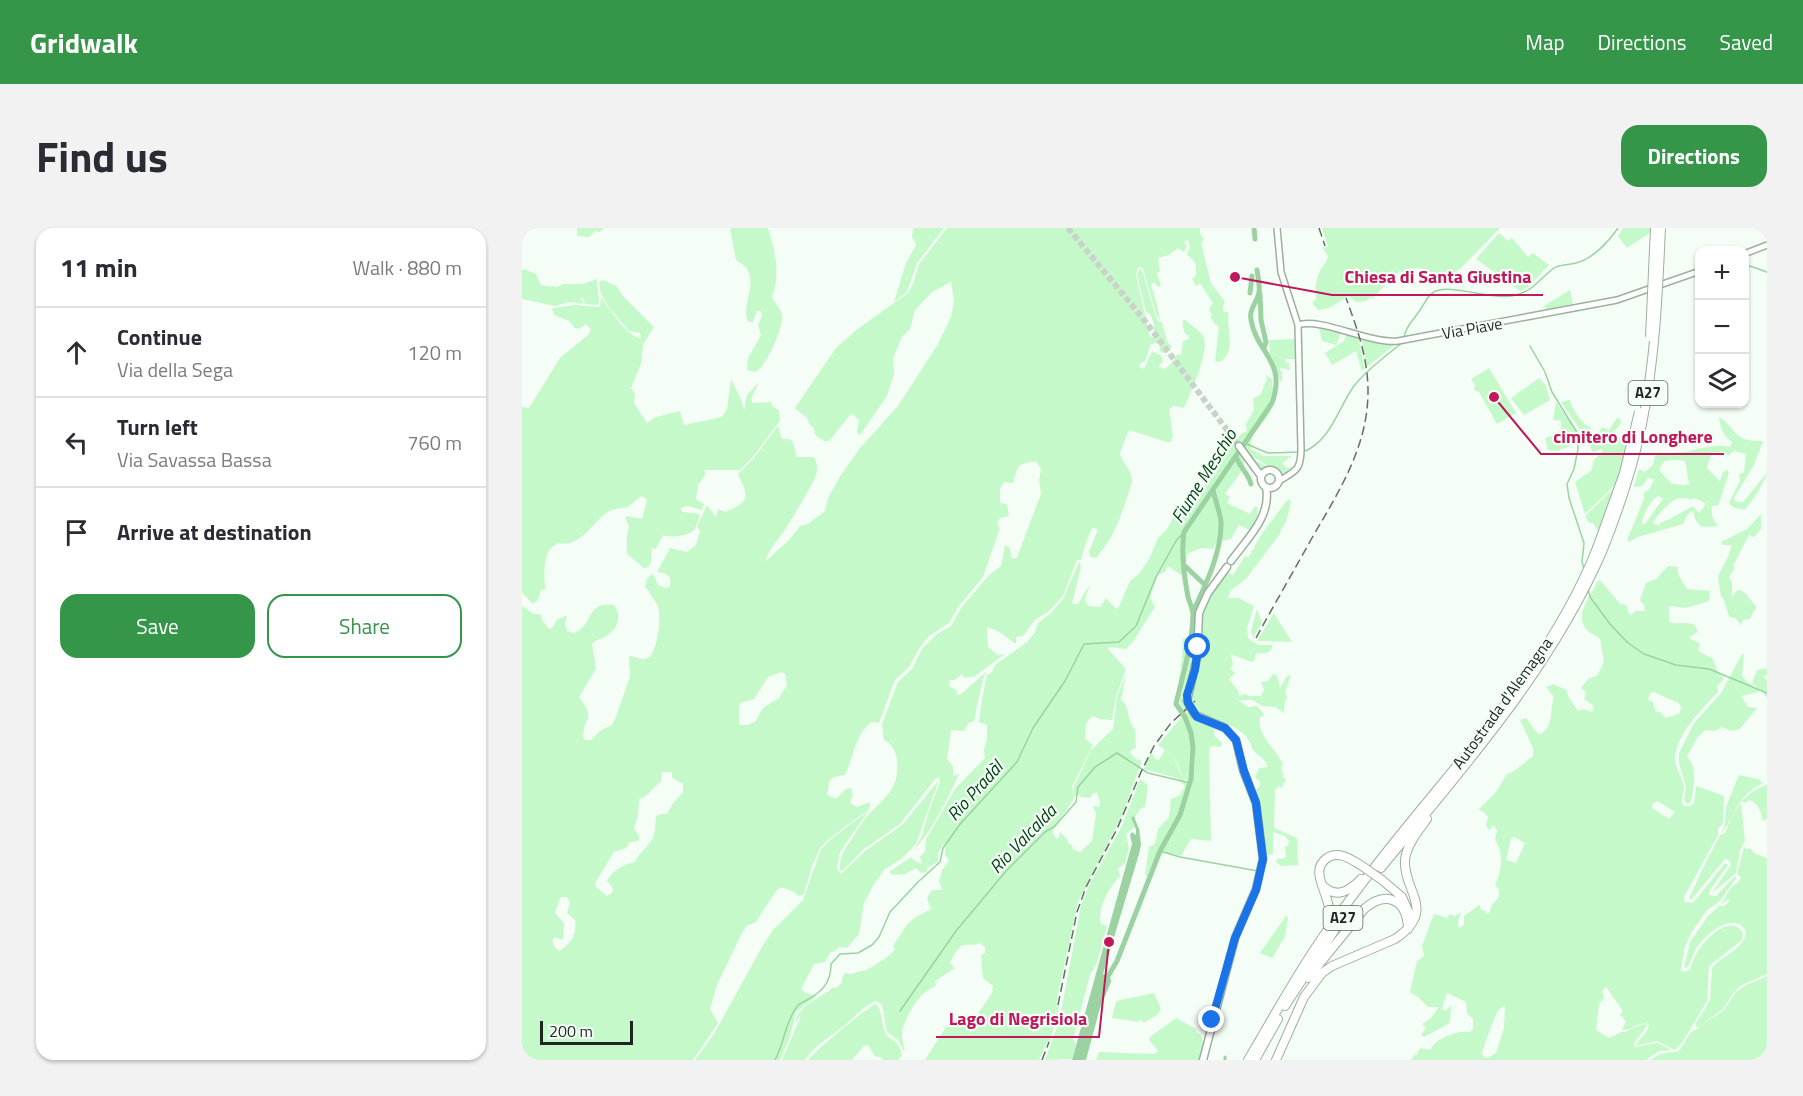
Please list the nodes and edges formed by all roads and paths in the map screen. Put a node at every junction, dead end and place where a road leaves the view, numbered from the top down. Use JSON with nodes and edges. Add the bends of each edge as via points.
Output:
{"nodes":[{"id":1,"x":1277,"y":228,"type":"edge"},
{"id":2,"x":1655,"y":228,"type":"edge"},
{"id":3,"x":1661,"y":228,"type":"edge"},
{"id":4,"x":1767,"y":245,"type":"edge"},
{"id":5,"x":1749,"y":252,"type":"edge"},
{"id":6,"x":1695,"y":273,"type":"edge"},
{"id":7,"x":1296,"y":314,"type":"junction"},
{"id":8,"x":1307,"y":324,"type":"junction"},
{"id":9,"x":1298,"y":325,"type":"junction"},
{"id":10,"x":1298,"y":332,"type":"junction"},
{"id":11,"x":1239,"y":447,"type":"tunnel mouth"},
{"id":12,"x":1263,"y":473,"type":"junction"},
{"id":13,"x":1278,"y":477,"type":"junction"},
{"id":14,"x":1269,"y":488,"type":"junction"},
{"id":15,"x":1579,"y":595,"type":"junction"},
{"id":16,"x":1447,"y":787,"type":"junction"},
{"id":17,"x":1394,"y":842,"type":"junction"},
{"id":18,"x":1321,"y":883,"type":"junction"},
{"id":19,"x":1408,"y":929,"type":"junction"},
{"id":20,"x":1324,"y":936,"type":"junction"},
{"id":21,"x":1286,"y":1004,"type":"junction"},
{"id":22,"x":1203,"y":1060,"type":"edge"},
{"id":23,"x":1248,"y":1060,"type":"edge"},
{"id":24,"x":1255,"y":1060,"type":"edge"},
{"id":25,"x":1276,"y":1060,"type":"edge"}],
"edges":[{"from":1,"to":7,"type":"main road","via":[[1281,272]]},
{"from":2,"to":15,"type":"highway","name":"Autostrada d'Alemagna","number":"A27","bridge":true,"via":[[1650,335],[1636,428],[1624,473]]},
{"from":3,"to":15,"type":"highway","name":"Autostrada d'Alemagna","number":"A27","bridge":true,"via":[[1655,335],[1641,430],[1621,502],[1602,552]]},
{"from":4,"to":5,"type":"main road"},
{"from":6,"to":8,"type":"main road","name":"Via Piave","via":[[1624,299],[1398,341],[1380,341]]},
{"from":7,"to":8,"type":"main road"},
{"from":7,"to":9,"type":"main road"},
{"from":8,"to":9,"type":"main road","name":"Via Piave"},
{"from":8,"to":10,"type":"main road"},
{"from":9,"to":10,"type":"main road"},
{"from":10,"to":13,"type":"main road","via":[[1301,454],[1296,469],[1288,476]]},
{"from":11,"to":12,"type":"main road"},
{"from":12,"to":13,"type":"main road","via":[[1273,470]]},
{"from":12,"to":14,"type":"main road","via":[[1262,483]]},
{"from":13,"to":14,"type":"main road","via":[[1276,486]]},
{"from":14,"to":22,"type":"main road","via":[[1265,514],[1208,593],[1199,613],[1197,657],[1187,695],[1197,717],[1225,728],[1236,740],[1256,803],[1263,859],[1256,890],[1235,938]]},
{"from":15,"to":16,"type":"highway","name":"Autostrada d'Alemagna","number":"A27","via":[[1540,667]]},
{"from":15,"to":17,"type":"highway","name":"Autostrada d'Alemagna","number":"A27","via":[[1535,664]]},
{"from":16,"to":19,"type":"highway","number":"A27","via":[[1407,852],[1407,873],[1416,906]]},
{"from":16,"to":21,"type":"highway","name":"Autostrada d'Alemagna","number":"A27","via":[[1369,882]]},
{"from":17,"to":18,"type":"highway","number":"A27","via":[[1345,892],[1333,893]]},
{"from":17,"to":20,"type":"highway","name":"Autostrada d'Alemagna","number":"A27"},
{"from":18,"to":19,"type":"highway","number":"A27","bridge":true,"via":[[1319,868],[1324,860],[1347,857],[1404,899],[1409,913]]},
{"from":18,"to":20,"type":"highway","number":"A27","via":[[1331,911]]},
{"from":19,"to":21,"type":"highway","number":"A27","via":[[1405,912],[1396,902],[1384,898],[1374,902]]},
{"from":19,"to":25,"type":"highway","number":"A27","via":[[1322,973],[1304,997]]},
{"from":20,"to":23,"type":"highway","name":"Autostrada d'Alemagna","number":"A27"},
{"from":21,"to":24,"type":"highway","name":"Autostrada d'Alemagna","number":"A27"}]}
